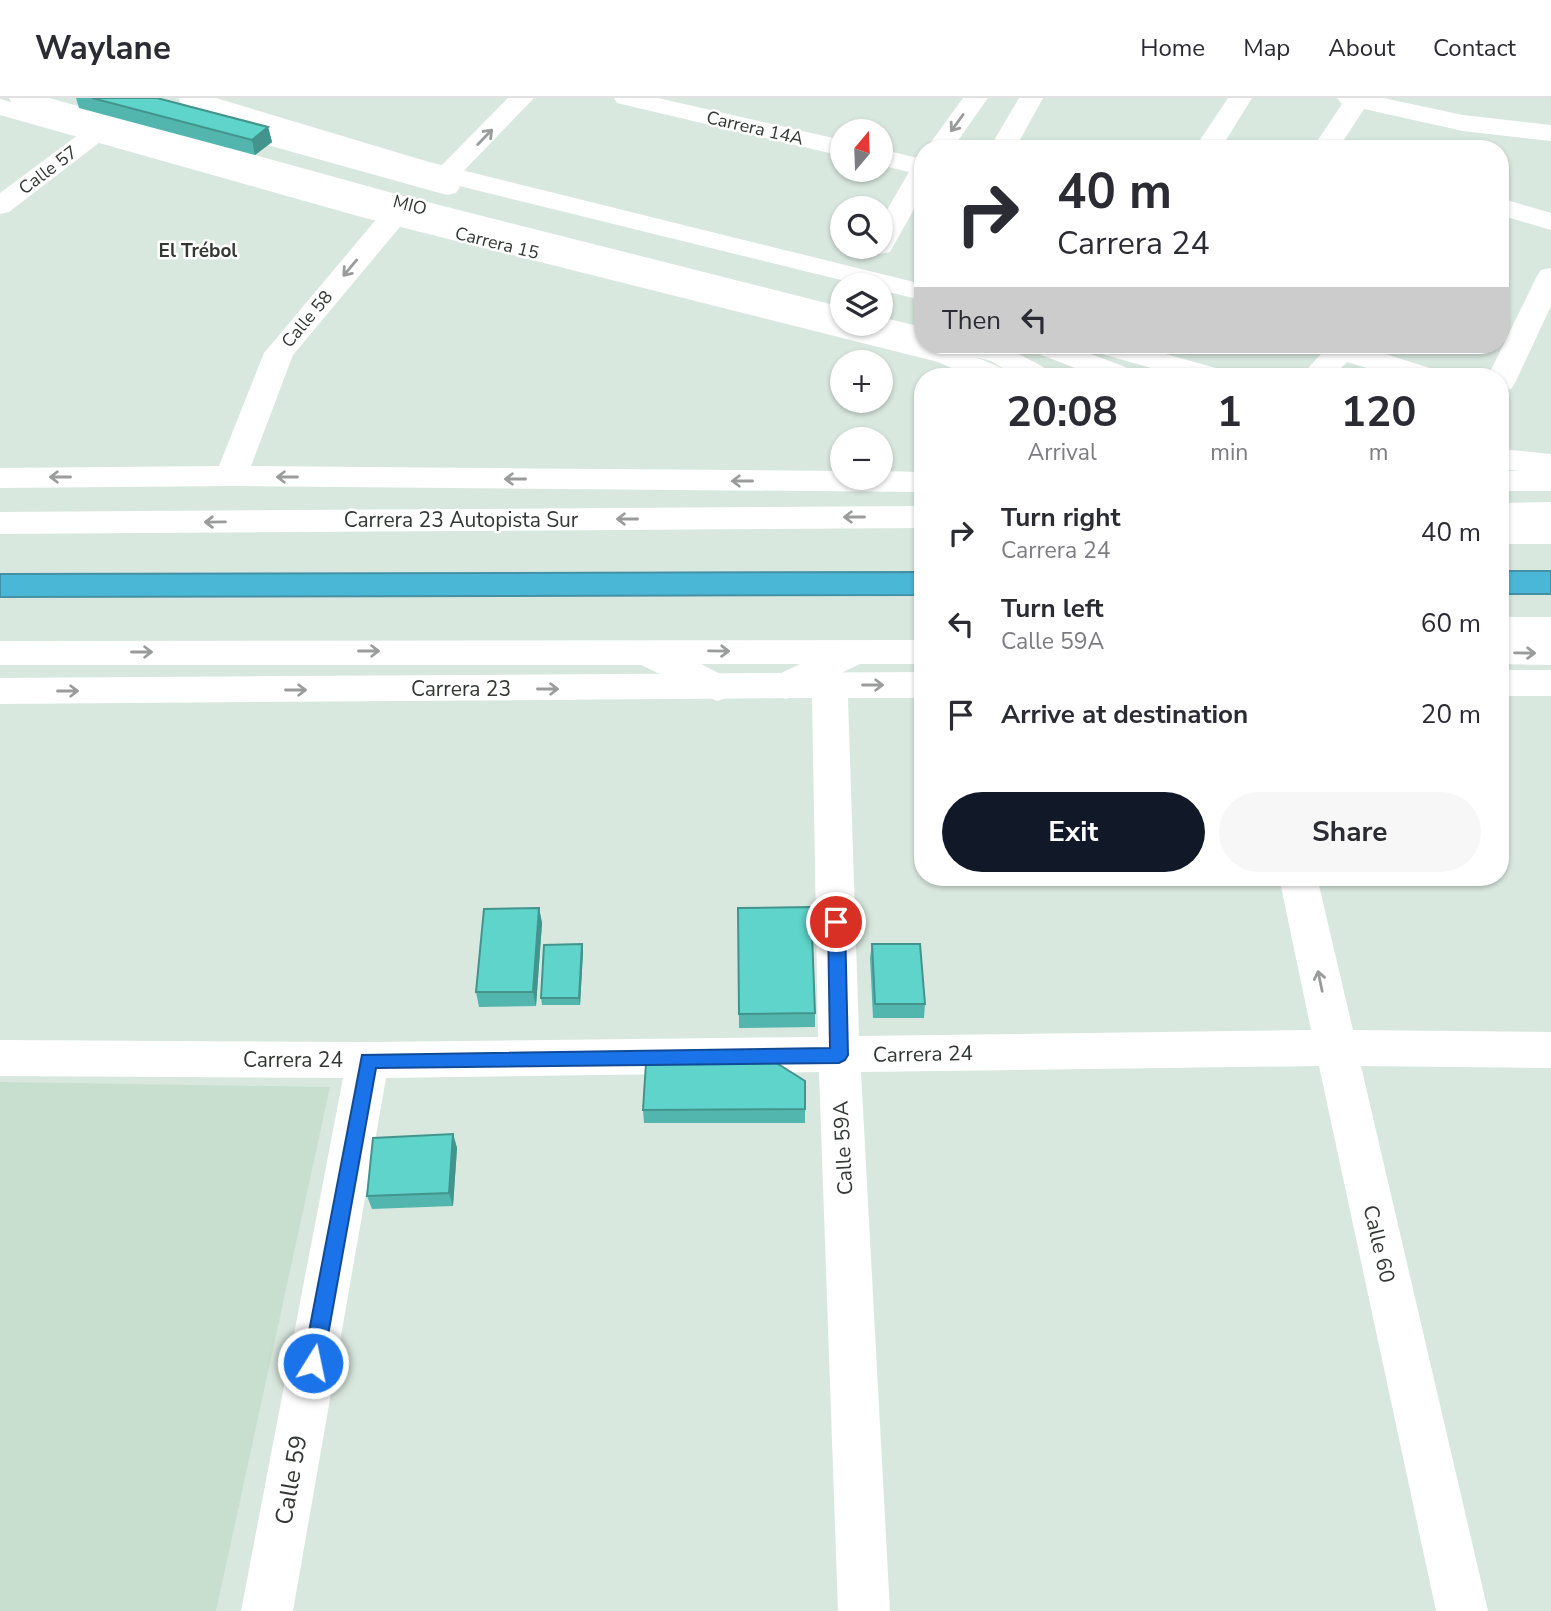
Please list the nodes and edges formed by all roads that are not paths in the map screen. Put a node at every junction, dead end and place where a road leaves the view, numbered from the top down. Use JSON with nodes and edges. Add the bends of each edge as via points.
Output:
{"nodes":[{"id":1,"x":21,"y":98,"type":"edge"},
{"id":2,"x":125,"y":98,"type":"edge"},
{"id":3,"x":190,"y":98,"type":"edge"},
{"id":4,"x":523,"y":98,"type":"edge"},
{"id":5,"x":626,"y":98,"type":"edge"},
{"id":6,"x":976,"y":98,"type":"edge"},
{"id":7,"x":1031,"y":98,"type":"edge"},
{"id":8,"x":1240,"y":98,"type":"edge"},
{"id":9,"x":1474,"y":98,"type":"edge"},
{"id":10,"x":1355,"y":99,"type":"edge"},
{"id":11,"x":0,"y":107,"type":"edge"},
{"id":12,"x":1463,"y":123,"type":"junction"},
{"id":13,"x":1551,"y":133,"type":"edge"},
{"id":14,"x":95,"y":134,"type":"junction"},
{"id":15,"x":946,"y":140,"type":"edge"},
{"id":16,"x":1007,"y":140,"type":"edge"},
{"id":17,"x":1213,"y":140,"type":"edge"},
{"id":18,"x":1330,"y":140,"type":"edge"},
{"id":19,"x":1456,"y":140,"type":"edge"},
{"id":20,"x":830,"y":145,"type":"edge"},
{"id":21,"x":893,"y":160,"type":"edge"},
{"id":22,"x":914,"y":165,"type":"edge"},
{"id":23,"x":446,"y":175,"type":"junction"},
{"id":24,"x":914,"y":186,"type":"edge"},
{"id":25,"x":0,"y":206,"type":"edge"},
{"id":26,"x":1509,"y":209,"type":"edge"},
{"id":27,"x":394,"y":216,"type":"junction"},
{"id":28,"x":1551,"y":222,"type":"edge"},
{"id":29,"x":893,"y":223,"type":"edge"},
{"id":30,"x":1551,"y":276,"type":"edge"},
{"id":31,"x":914,"y":292,"type":"edge"},
{"id":32,"x":893,"y":295,"type":"edge"},
{"id":33,"x":830,"y":298,"type":"edge"},
{"id":34,"x":830,"y":298,"type":"edge"},
{"id":35,"x":830,"y":299,"type":"edge"},
{"id":36,"x":830,"y":299,"type":"edge"},
{"id":37,"x":893,"y":301,"type":"edge"},
{"id":38,"x":914,"y":307,"type":"edge"},
{"id":39,"x":893,"y":327,"type":"edge"},
{"id":40,"x":893,"y":329,"type":"edge"},
{"id":41,"x":914,"y":334,"type":"edge"},
{"id":42,"x":914,"y":338,"type":"edge"},
{"id":43,"x":944,"y":354,"type":"edge"},
{"id":44,"x":997,"y":354,"type":"edge"},
{"id":45,"x":1065,"y":354,"type":"edge"},
{"id":46,"x":1106,"y":354,"type":"edge"},
{"id":47,"x":1133,"y":354,"type":"edge"},
{"id":48,"x":1336,"y":354,"type":"edge"},
{"id":49,"x":1360,"y":354,"type":"edge"},
{"id":50,"x":976,"y":368,"type":"edge"},
{"id":51,"x":1023,"y":368,"type":"edge"},
{"id":52,"x":1101,"y":368,"type":"edge"},
{"id":53,"x":1134,"y":368,"type":"edge"},
{"id":54,"x":1183,"y":368,"type":"edge"},
{"id":55,"x":1323,"y":368,"type":"edge"},
{"id":56,"x":1401,"y":368,"type":"edge"},
{"id":57,"x":1507,"y":368,"type":"edge"},
{"id":58,"x":1509,"y":460,"type":"edge"},
{"id":59,"x":1551,"y":464,"type":"edge"},
{"id":60,"x":231,"y":477,"type":"junction"},
{"id":61,"x":0,"y":478,"type":"edge"},
{"id":62,"x":1509,"y":481,"type":"edge"},
{"id":63,"x":1551,"y":481,"type":"edge"},
{"id":64,"x":914,"y":482,"type":"edge"},
{"id":65,"x":1509,"y":513,"type":"edge"},
{"id":66,"x":1551,"y":513,"type":"edge"},
{"id":67,"x":914,"y":517,"type":"edge"},
{"id":68,"x":0,"y":523,"type":"edge"},
{"id":69,"x":1509,"y":533,"type":"edge"},
{"id":70,"x":1551,"y":533,"type":"edge"},
{"id":71,"x":1509,"y":629,"type":"edge"},
{"id":72,"x":1551,"y":629,"type":"edge"},
{"id":73,"x":642,"y":650,"type":"junction"},
{"id":74,"x":914,"y":652,"type":"edge"},
{"id":75,"x":1509,"y":652,"type":"edge"},
{"id":76,"x":0,"y":653,"type":"edge"},
{"id":77,"x":857,"y":653,"type":"junction"},
{"id":78,"x":1551,"y":653,"type":"edge"},
{"id":79,"x":1509,"y":683,"type":"edge"},
{"id":80,"x":1551,"y":683,"type":"edge"},
{"id":81,"x":914,"y":685,"type":"edge"},
{"id":82,"x":786,"y":686,"type":"junction"},
{"id":83,"x":830,"y":686,"type":"junction"},
{"id":84,"x":717,"y":688,"type":"junction"},
{"id":85,"x":0,"y":691,"type":"edge"},
{"id":86,"x":1300,"y":886,"type":"edge"},
{"id":87,"x":1334,"y":1048,"type":"junction"},
{"id":88,"x":1551,"y":1050,"type":"edge"},
{"id":89,"x":839,"y":1055,"type":"junction"},
{"id":90,"x":0,"y":1058,"type":"edge"},
{"id":91,"x":368,"y":1060,"type":"junction"},
{"id":92,"x":267,"y":1611,"type":"edge"},
{"id":93,"x":864,"y":1611,"type":"edge"},
{"id":94,"x":1462,"y":1611,"type":"edge"}],
"edges":[{"from":1,"to":35,"type":"street","name":"MIO","via":[[387,200]]},
{"from":2,"to":33,"type":"street","name":"MIO"},
{"from":3,"to":23,"type":"street","name":"Carrera 15"},
{"from":23,"to":4,"type":"street","one_way":true},
{"from":5,"to":20,"type":"street","name":"Carrera 14A"},
{"from":6,"to":15,"type":"street","one_way":true},
{"from":7,"to":16,"type":"street"},
{"from":8,"to":17,"type":"street"},
{"from":9,"to":12,"type":"street"},
{"from":10,"to":12,"type":"street"},
{"from":10,"to":18,"type":"street"},
{"from":11,"to":14,"type":"street","name":"Carrera 15"},
{"from":12,"to":13,"type":"street"},
{"from":12,"to":19,"type":"street"},
{"from":14,"to":25,"type":"street","name":"Calle 57"},
{"from":14,"to":27,"type":"street","name":"Carrera 15"},
{"from":21,"to":22,"type":"street"},
{"from":23,"to":34,"type":"street","name":"Carrera 15"},
{"from":24,"to":29,"type":"street"},
{"from":26,"to":28,"type":"street"},
{"from":27,"to":36,"type":"street","name":"Carrera 15"},
{"from":27,"to":60,"type":"street","name":"Calle 58","one_way":true,"via":[[279,353]]},
{"from":30,"to":57,"type":"street"},
{"from":31,"to":32,"type":"street","name":"Carrera 15"},
{"from":37,"to":38,"type":"street"},
{"from":39,"to":42,"type":"street","name":"Carrera 15"},
{"from":40,"to":41,"type":"street"},
{"from":43,"to":50,"type":"street","name":"Carrera 15"},
{"from":44,"to":51,"type":"street"},
{"from":45,"to":52,"type":"street"},
{"from":46,"to":53,"type":"street"},
{"from":47,"to":54,"type":"street"},
{"from":48,"to":55,"type":"street"},
{"from":49,"to":56,"type":"street"},
{"from":58,"to":59,"type":"street"},
{"from":60,"to":61,"type":"street","one_way":true},
{"from":64,"to":60,"type":"street","one_way":true},
{"from":62,"to":63,"type":"street"},
{"from":65,"to":66,"type":"street"},
{"from":67,"to":68,"type":"street","name":"Carrera 23 Autopista Sur","one_way":true},
{"from":69,"to":70,"type":"street"},
{"from":71,"to":72,"type":"street"},
{"from":76,"to":73,"type":"street","one_way":true},
{"from":73,"to":77,"type":"street","one_way":true},
{"from":73,"to":84,"type":"street"},
{"from":74,"to":77,"type":"street"},
{"from":75,"to":78,"type":"street","one_way":true},
{"from":77,"to":82,"type":"street"},
{"from":79,"to":80,"type":"street"},
{"from":83,"to":81,"type":"street","name":"Carrera 23","one_way":true},
{"from":82,"to":83,"type":"street","name":"Carrera 23"},
{"from":82,"to":84,"type":"street","name":"Carrera 23"},
{"from":83,"to":89,"type":"street","name":"Calle 59A"},
{"from":85,"to":84,"type":"street","name":"Carrera 23","one_way":true},
{"from":87,"to":86,"type":"street","name":"Calle 60","one_way":true},
{"from":87,"to":88,"type":"street","name":"Carrera 24"},
{"from":87,"to":89,"type":"street","name":"Carrera 24"},
{"from":87,"to":94,"type":"street","name":"Calle 60"},
{"from":89,"to":91,"type":"street","name":"Carrera 24"},
{"from":89,"to":93,"type":"street","name":"Calle 59A"},
{"from":90,"to":91,"type":"street","name":"Carrera 24"},
{"from":91,"to":92,"type":"street","name":"Calle 59"}]}
